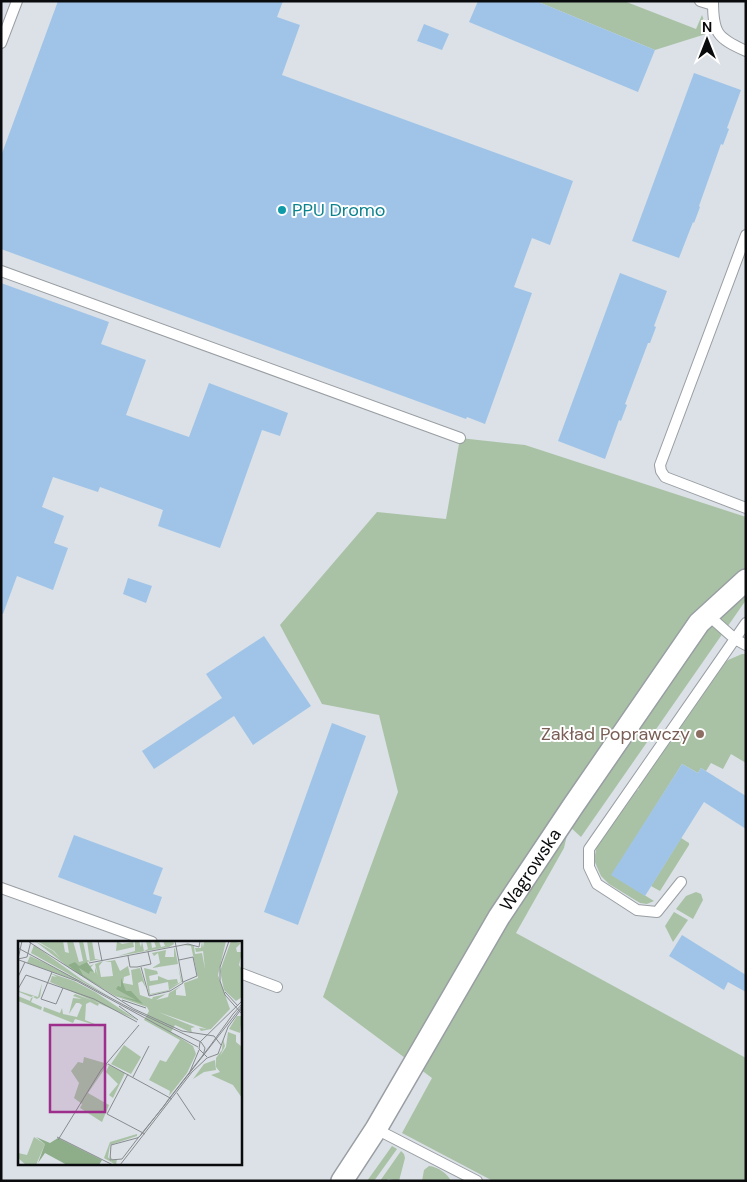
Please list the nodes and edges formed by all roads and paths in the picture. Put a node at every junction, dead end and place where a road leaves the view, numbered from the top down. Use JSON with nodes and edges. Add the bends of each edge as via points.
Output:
{"nodes":[{"id":1,"x":17,"y":1,"type":"edge"},
{"id":2,"x":700,"y":1,"type":"edge"},
{"id":3,"x":713,"y":3,"type":"edge"},
{"id":4,"x":1,"y":43,"type":"edge"},
{"id":5,"x":746,"y":50,"type":"edge"},
{"id":6,"x":746,"y":235,"type":"edge"},
{"id":7,"x":1,"y":271,"type":"edge"},
{"id":8,"x":460,"y":438,"type":"dead end"},
{"id":9,"x":746,"y":508,"type":"edge"},
{"id":10,"x":746,"y":580,"type":"edge"},
{"id":11,"x":708,"y":615,"type":"junction"},
{"id":12,"x":746,"y":623,"type":"edge"},
{"id":13,"x":735,"y":639,"type":"junction"},
{"id":14,"x":746,"y":646,"type":"edge"},
{"id":15,"x":681,"y":882,"type":"dead end"},
{"id":16,"x":1,"y":888,"type":"edge"},
{"id":17,"x":149,"y":941,"type":"edge"},
{"id":18,"x":241,"y":973,"type":"edge"},
{"id":19,"x":277,"y":987,"type":"dead end"},
{"id":20,"x":376,"y":1129,"type":"junction"},
{"id":21,"x":342,"y":1181,"type":"edge"},
{"id":22,"x":477,"y":1181,"type":"edge"}],
"edges":[{"from":1,"to":4,"type":"lane"},
{"from":2,"to":3,"type":"lane"},
{"from":3,"to":5,"type":"lane","via":[[713,17],[720,36],[727,43]]},
{"from":6,"to":9,"type":"lane","via":[[660,465],[665,477]]},
{"from":7,"to":8,"type":"lane"},
{"from":10,"to":11,"type":"street","name":"Wagrowska"},
{"from":11,"to":13,"type":"lane"},
{"from":11,"to":20,"type":"street","name":"Wagrowska","via":[[699,623],[499,917]]},
{"from":12,"to":13,"type":"lane"},
{"from":13,"to":14,"type":"lane"},
{"from":13,"to":15,"type":"lane","via":[[589,849],[589,866],[597,884],[637,910],[657,912]]},
{"from":16,"to":17,"type":"lane"},
{"from":18,"to":19,"type":"lane"},
{"from":20,"to":21,"type":"street","name":"Wagrowska"},
{"from":20,"to":22,"type":"lane"}]}
